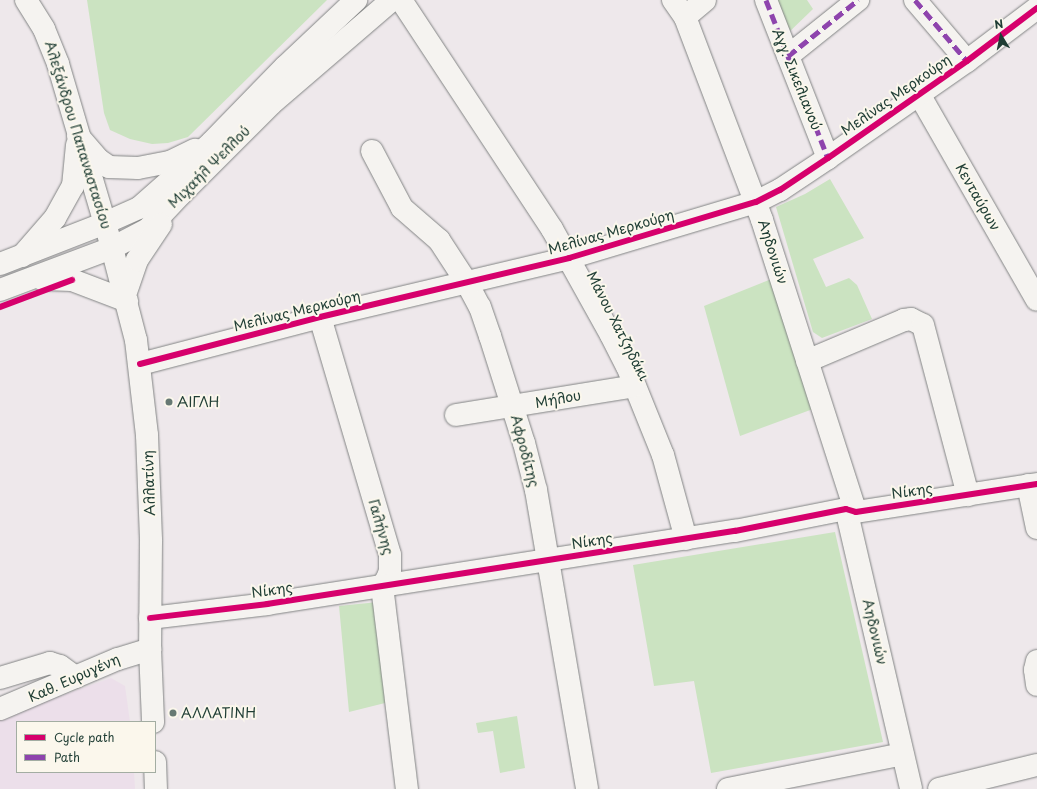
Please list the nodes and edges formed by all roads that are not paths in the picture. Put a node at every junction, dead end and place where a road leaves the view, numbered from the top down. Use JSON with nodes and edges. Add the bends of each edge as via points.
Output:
{"nodes":[{"id":1,"x":356,"y":0,"type":"edge"},
{"id":2,"x":392,"y":0,"type":"edge"},
{"id":3,"x":401,"y":0,"type":"edge"},
{"id":4,"x":706,"y":0,"type":"edge"},
{"id":5,"x":766,"y":0,"type":"edge"},
{"id":6,"x":858,"y":0,"type":"edge"},
{"id":7,"x":915,"y":0,"type":"edge"},
{"id":8,"x":28,"y":1,"type":"edge"},
{"id":9,"x":679,"y":8,"type":"edge"},
{"id":10,"x":1037,"y":8,"type":"edge"},
{"id":11,"x":788,"y":56,"type":"junction"},
{"id":12,"x":967,"y":61,"type":"junction"},
{"id":13,"x":919,"y":94,"type":"junction"},
{"id":14,"x":78,"y":136,"type":"junction"},
{"id":15,"x":212,"y":142,"type":"junction"},
{"id":16,"x":372,"y":151,"type":"dead end"},
{"id":17,"x":828,"y":158,"type":"junction"},
{"id":18,"x":756,"y":202,"type":"junction"},
{"id":19,"x":168,"y":207,"type":"junction"},
{"id":20,"x":105,"y":223,"type":"junction"},
{"id":21,"x":112,"y":248,"type":"junction"},
{"id":22,"x":22,"y":256,"type":"junction"},
{"id":23,"x":569,"y":258,"type":"junction"},
{"id":24,"x":0,"y":264,"type":"edge"},
{"id":25,"x":31,"y":279,"type":"junction"},
{"id":26,"x":467,"y":282,"type":"junction"},
{"id":27,"x":0,"y":290,"type":"edge"},
{"id":28,"x":126,"y":298,"type":"junction"},
{"id":29,"x":1037,"y":300,"type":"edge"},
{"id":30,"x":320,"y":317,"type":"junction"},
{"id":31,"x":807,"y":361,"type":"junction"},
{"id":32,"x":140,"y":364,"type":"junction"},
{"id":33,"x":636,"y":386,"type":"junction"},
{"id":34,"x":513,"y":407,"type":"junction"},
{"id":35,"x":456,"y":415,"type":"dead end"},
{"id":36,"x":1032,"y":484,"type":"edge"},
{"id":37,"x":968,"y":495,"type":"junction"},
{"id":38,"x":851,"y":511,"type":"junction"},
{"id":39,"x":1037,"y":528,"type":"edge"},
{"id":40,"x":686,"y":539,"type":"junction"},
{"id":41,"x":548,"y":560,"type":"junction"},
{"id":42,"x":382,"y":586,"type":"junction"},
{"id":43,"x":150,"y":618,"type":"junction"},
{"id":44,"x":150,"y":649,"type":"junction"},
{"id":45,"x":1037,"y":661,"type":"edge"},
{"id":46,"x":75,"y":677,"type":"junction"},
{"id":47,"x":0,"y":678,"type":"edge"},
{"id":48,"x":1037,"y":685,"type":"edge"},
{"id":49,"x":0,"y":709,"type":"edge"},
{"id":50,"x":153,"y":721,"type":"edge"},
{"id":51,"x":903,"y":754,"type":"junction"},
{"id":52,"x":1037,"y":765,"type":"edge"},
{"id":53,"x":155,"y":773,"type":"edge"},
{"id":54,"x":156,"y":789,"type":"edge"},
{"id":55,"x":407,"y":789,"type":"edge"},
{"id":56,"x":587,"y":789,"type":"edge"},
{"id":57,"x":728,"y":789,"type":"edge"},
{"id":58,"x":911,"y":789,"type":"edge"},
{"id":59,"x":939,"y":789,"type":"edge"}],
"edges":[{"from":1,"to":15,"type":"street","name":"Μιχαήλ Ψελλού","via":[[285,67]]},
{"from":2,"to":19,"type":"street","name":"Μιχαήλ Ψελλού","via":[[272,104]]},
{"from":3,"to":23,"type":"street","name":"Μάνου Χατζηδάκι"},
{"from":4,"to":9,"type":"street"},
{"from":5,"to":11,"type":"street","name":"Αγγ. Σικελιανού"},
{"from":6,"to":11,"type":"street"},
{"from":7,"to":12,"type":"street"},
{"from":8,"to":14,"type":"street","name":"Αλεξάνδρου Παπαναστασίου","via":[[44,29],[58,64]]},
{"from":9,"to":18,"type":"street","name":"Αηδονιών"},
{"from":10,"to":12,"type":"street","name":"Μελίνας Μερκούρη"},
{"from":11,"to":17,"type":"street","name":"Αγγ. Σικελιανού"},
{"from":12,"to":13,"type":"street","name":"Μελίνας Μερκούρη"},
{"from":13,"to":17,"type":"street","name":"Μελίνας Μερκούρη"},
{"from":13,"to":29,"type":"street","name":"Κενταύρων"},
{"from":14,"to":15,"type":"street","via":[[99,160],[109,167],[131,168],[170,162]]},
{"from":14,"to":20,"type":"street","name":"Αλεξάνδρου Παπαναστασίου"},
{"from":14,"to":22,"type":"street","via":[[73,186],[55,218]]},
{"from":15,"to":20,"type":"street","name":"Μιχαήλ Ψελλού","via":[[139,208]]},
{"from":16,"to":26,"type":"street","name":"Αφροδίτης","via":[[402,208],[439,240]]},
{"from":17,"to":18,"type":"street","name":"Μελίνας Μερκούρη","via":[[780,190]]},
{"from":18,"to":23,"type":"street","name":"Μελίνας Μερκούρη"},
{"from":18,"to":31,"type":"street","name":"Αηδονιών"},
{"from":19,"to":21,"type":"street","name":"Μιχαήλ Ψελλού","via":[[148,229]]},
{"from":19,"to":28,"type":"street","via":[[159,227],[136,260]]},
{"from":20,"to":21,"type":"street","name":"Αλεξάνδρου Παπαναστασίου"},
{"from":20,"to":22,"type":"street","name":"Μιχαήλ Ψελλού"},
{"from":21,"to":25,"type":"street","name":"Μιχαήλ Ψελλού"},
{"from":21,"to":28,"type":"street","name":"Αλλατίνη"},
{"from":22,"to":24,"type":"street","name":"Μιχαήλ Ψελλού"},
{"from":23,"to":26,"type":"street","name":"Μελίνας Μερκούρη"},
{"from":23,"to":33,"type":"street","name":"Μάνου Χατζηδάκι"},
{"from":25,"to":27,"type":"street","name":"Μιχαήλ Ψελλού"},
{"from":25,"to":28,"type":"street","via":[[72,280]]},
{"from":26,"to":30,"type":"street","name":"Μελίνας Μερκούρη"},
{"from":26,"to":34,"type":"street","name":"Αφροδίτης","via":[[480,307]]},
{"from":28,"to":32,"type":"street","name":"Αλλατίνη"},
{"from":30,"to":32,"type":"street","name":"Μελίνας Μερκούρη"},
{"from":30,"to":42,"type":"street","name":"Γαλήνης","via":[[390,555],[390,571]]},
{"from":31,"to":37,"type":"street","via":[[904,320],[910,319],[923,325]]},
{"from":31,"to":38,"type":"street","name":"Αηδονιών"},
{"from":32,"to":43,"type":"street","name":"Αλλατίνη","via":[[148,449]]},
{"from":33,"to":34,"type":"street","name":"Μήλου"},
{"from":33,"to":40,"type":"street","name":"Μάνου Χατζηδάκι","via":[[663,455]]},
{"from":34,"to":35,"type":"street","name":"Μήλου"},
{"from":34,"to":41,"type":"street","name":"Αφροδίτης","via":[[536,490]]},
{"from":36,"to":37,"type":"street","name":"Νίκης"},
{"from":36,"to":39,"type":"street"},
{"from":37,"to":38,"type":"street","name":"Νίκης"},
{"from":38,"to":40,"type":"street","name":"Νίκης"},
{"from":38,"to":51,"type":"street","name":"Αηδονιών"},
{"from":40,"to":41,"type":"street","name":"Νίκης"},
{"from":41,"to":42,"type":"street","name":"Νίκης"},
{"from":41,"to":56,"type":"street","name":"Αφροδίτης"},
{"from":42,"to":43,"type":"street","name":"Νίκης","via":[[267,604]]},
{"from":42,"to":55,"type":"street"},
{"from":43,"to":44,"type":"street","name":"Αλλατίνη"},
{"from":44,"to":46,"type":"street","name":"Καθ. Ευρυγένη","via":[[133,653]]},
{"from":44,"to":50,"type":"street","name":"Αλλατίνη"},
{"from":45,"to":48,"type":"street"},
{"from":46,"to":47,"type":"street","via":[[57,665],[50,664]]},
{"from":46,"to":49,"type":"street","name":"Καθ. Ευρυγένη"},
{"from":51,"to":57,"type":"street"},
{"from":51,"to":58,"type":"street","name":"Αηδονιών"},
{"from":52,"to":59,"type":"street"},
{"from":53,"to":54,"type":"street"}]}
